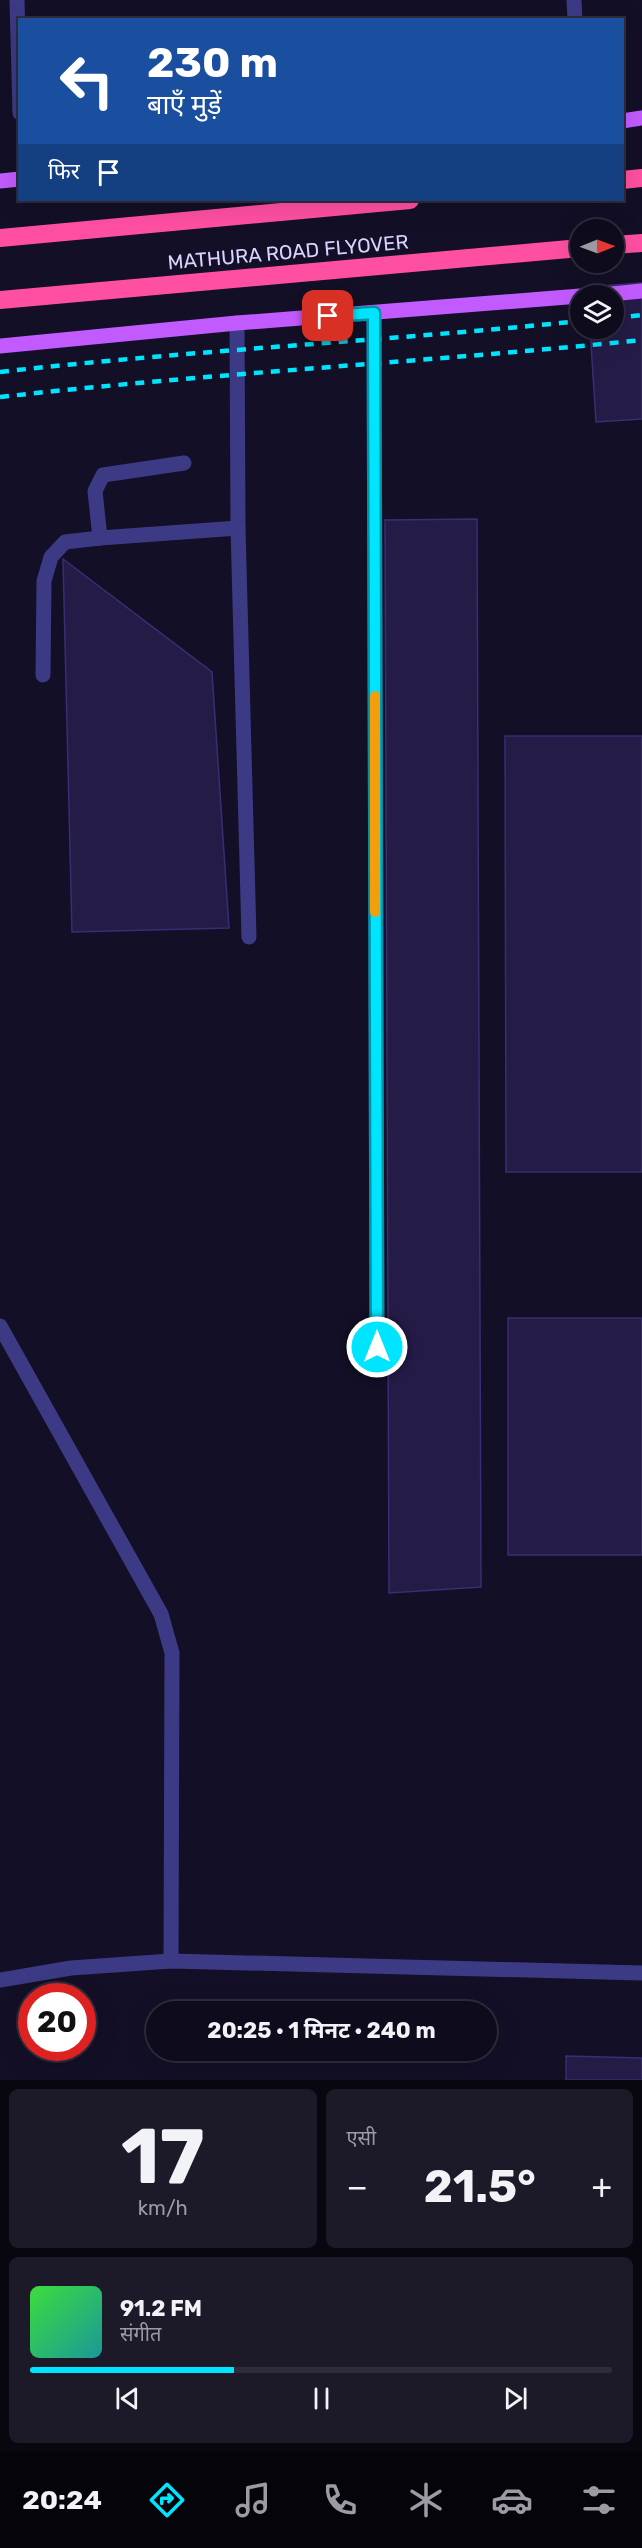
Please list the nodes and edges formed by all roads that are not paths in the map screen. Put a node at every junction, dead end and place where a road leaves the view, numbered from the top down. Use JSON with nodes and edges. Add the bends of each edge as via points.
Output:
{"nodes":[{"id":1,"x":17,"y":0,"type":"edge"},
{"id":2,"x":574,"y":0,"type":"edge"},
{"id":3,"x":575,"y":18,"type":"edge"},
{"id":4,"x":18,"y":38,"type":"edge"},
{"id":5,"x":642,"y":118,"type":"edge"},
{"id":6,"x":624,"y":120,"type":"edge"},
{"id":7,"x":642,"y":178,"type":"edge"},
{"id":8,"x":18,"y":179,"type":"edge"},
{"id":9,"x":624,"y":180,"type":"edge"},
{"id":10,"x":0,"y":181,"type":"edge"},
{"id":11,"x":399,"y":201,"type":"edge"},
{"id":12,"x":0,"y":238,"type":"edge"},
{"id":13,"x":642,"y":243,"type":"edge"},
{"id":14,"x":624,"y":244,"type":"edge"},
{"id":15,"x":570,"y":249,"type":"edge"},
{"id":16,"x":642,"y":291,"type":"edge"},
{"id":17,"x":624,"y":293,"type":"edge"},
{"id":18,"x":570,"y":297,"type":"edge"},
{"id":19,"x":0,"y":300,"type":"edge"},
{"id":20,"x":374,"y":313,"type":"junction"},
{"id":21,"x":237,"y":323,"type":"junction"},
{"id":22,"x":0,"y":346,"type":"edge"},
{"id":23,"x":184,"y":463,"type":"dead end"},
{"id":24,"x":238,"y":528,"type":"junction"},
{"id":25,"x":100,"y":538,"type":"junction"},
{"id":26,"x":43,"y":675,"type":"dead end"},
{"id":27,"x":249,"y":937,"type":"dead end"},
{"id":28,"x":0,"y":1326,"type":"edge"},
{"id":29,"x":377,"y":1347,"type":"dead end"},
{"id":30,"x":171,"y":1961,"type":"junction"},
{"id":31,"x":642,"y":1973,"type":"edge"},
{"id":32,"x":0,"y":1980,"type":"edge"}],
"edges":[{"from":1,"to":4,"type":"street"},
{"from":2,"to":3,"type":"street"},
{"from":5,"to":6,"type":"main road"},
{"from":7,"to":9,"type":"highway"},
{"from":8,"to":10,"type":"main road"},
{"from":11,"to":12,"type":"highway","name":"MATHURA ROAD FLYOVER"},
{"from":13,"to":14,"type":"highway"},
{"from":15,"to":19,"type":"highway","name":"MATHURA ROAD FLYOVER"},
{"from":16,"to":17,"type":"main road"},
{"from":18,"to":20,"type":"main road"},
{"from":20,"to":21,"type":"main road"},
{"from":20,"to":29,"type":"street"},
{"from":21,"to":22,"type":"main road"},
{"from":21,"to":24,"type":"street"},
{"from":23,"to":25,"type":"street","via":[[103,475],[95,491]]},
{"from":24,"to":25,"type":"street"},
{"from":24,"to":27,"type":"street"},
{"from":25,"to":26,"type":"street","via":[[64,542],[51,557],[44,581]]},
{"from":28,"to":30,"type":"street","via":[[161,1614],[172,1653]]},
{"from":30,"to":31,"type":"street"},
{"from":30,"to":32,"type":"street","via":[[71,1968]]}]}
